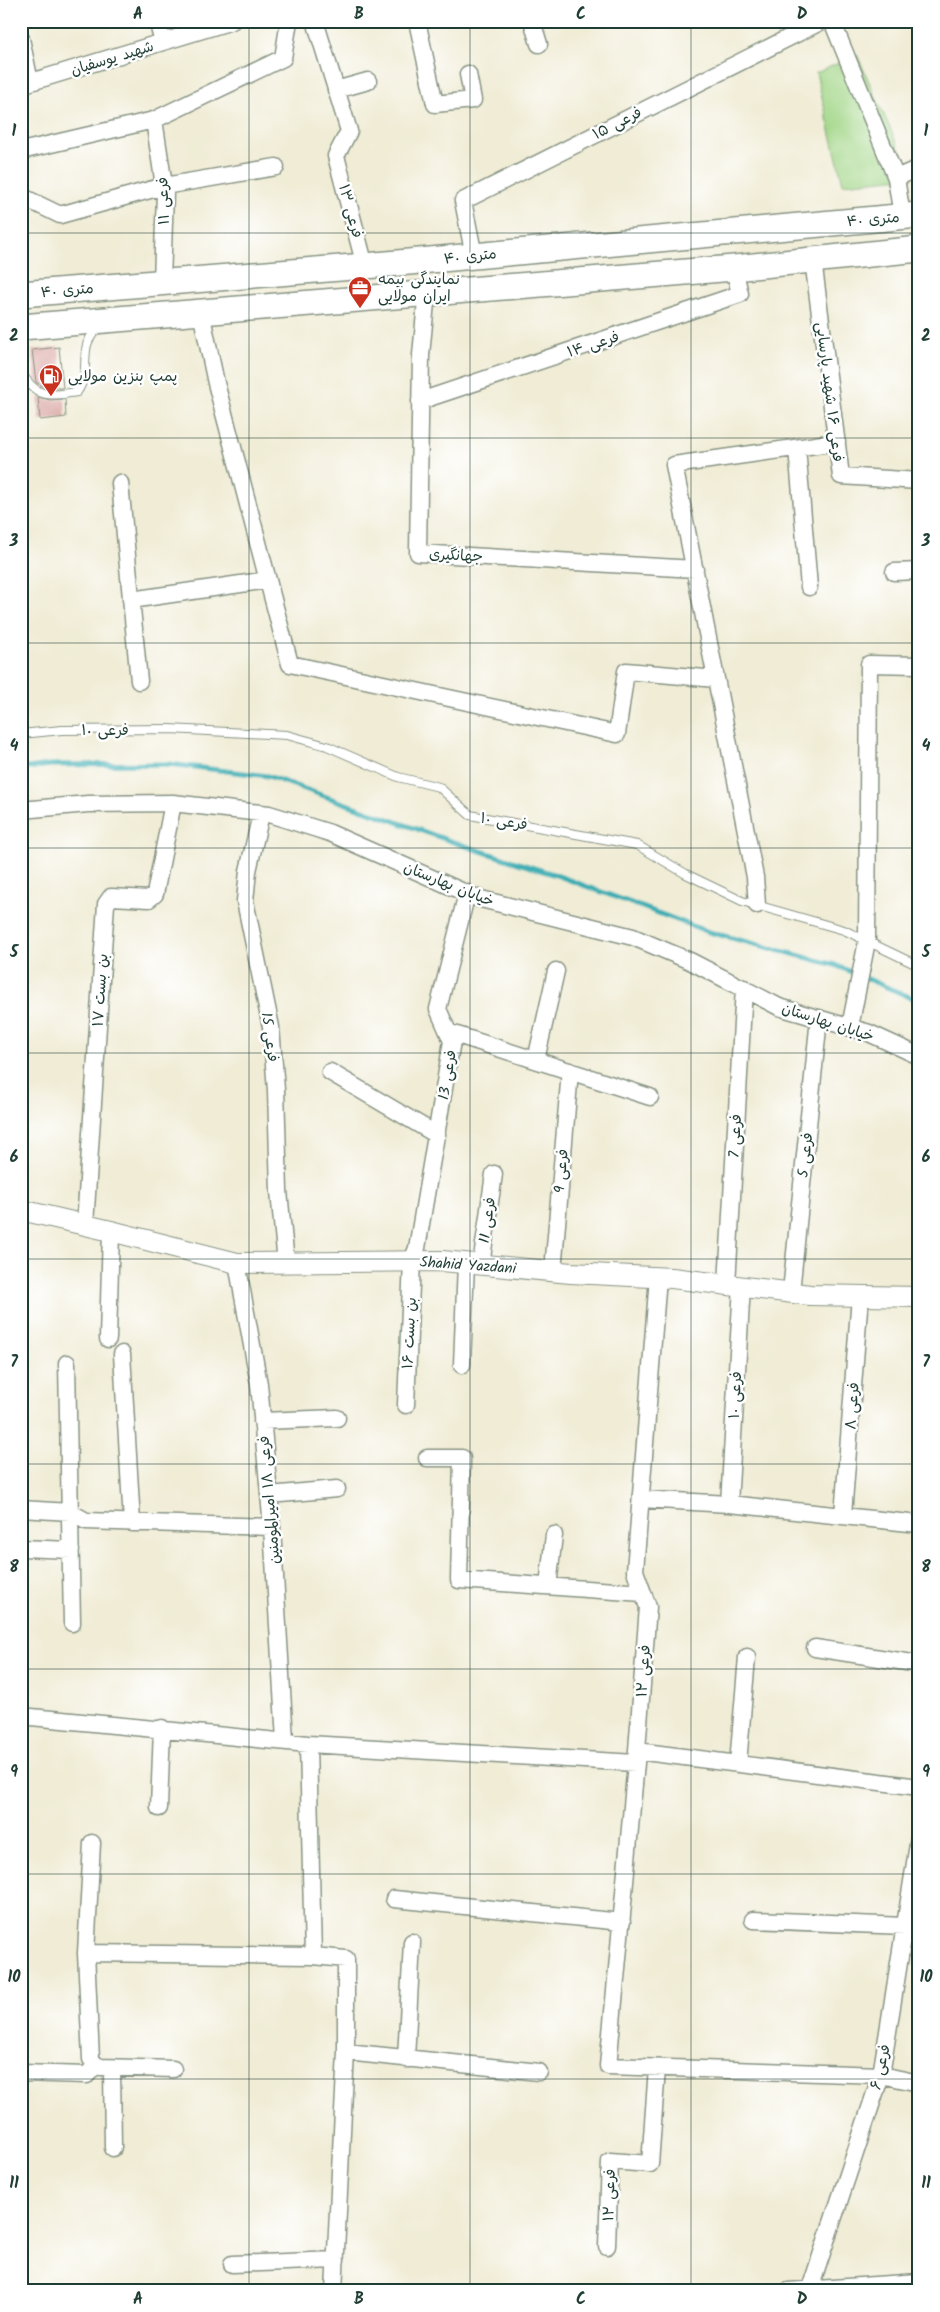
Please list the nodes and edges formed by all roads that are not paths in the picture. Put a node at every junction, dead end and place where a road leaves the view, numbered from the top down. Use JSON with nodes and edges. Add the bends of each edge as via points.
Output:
{"nodes":[{"id":1,"x":158,"y":21,"type":"edge"},
{"id":2,"x":232,"y":21,"type":"edge"},
{"id":3,"x":289,"y":21,"type":"edge"},
{"id":4,"x":315,"y":21,"type":"edge"},
{"id":5,"x":417,"y":21,"type":"edge"},
{"id":6,"x":532,"y":21,"type":"edge"},
{"id":7,"x":822,"y":21,"type":"edge"},
{"id":8,"x":832,"y":21,"type":"edge"},
{"id":9,"x":21,"y":40,"type":"edge"},
{"id":10,"x":163,"y":42,"type":"junction"},
{"id":11,"x":539,"y":44,"type":"dead end"},
{"id":12,"x":468,"y":74,"type":"dead end"},
{"id":13,"x":368,"y":81,"type":"dead end"},
{"id":14,"x":26,"y":84,"type":"edge"},
{"id":15,"x":336,"y":90,"type":"junction"},
{"id":16,"x":154,"y":120,"type":"junction"},
{"id":17,"x":21,"y":151,"type":"edge"},
{"id":18,"x":276,"y":167,"type":"dead end"},
{"id":19,"x":919,"y":168,"type":"edge"},
{"id":20,"x":896,"y":178,"type":"junction"},
{"id":21,"x":164,"y":186,"type":"junction"},
{"id":22,"x":21,"y":196,"type":"edge"},
{"id":23,"x":910,"y":215,"type":"edge"},
{"id":24,"x":538,"y":249,"type":"junction"},
{"id":25,"x":919,"y":249,"type":"edge"},
{"id":26,"x":474,"y":256,"type":"junction"},
{"id":27,"x":813,"y":260,"type":"junction"},
{"id":28,"x":365,"y":266,"type":"junction"},
{"id":29,"x":734,"y":268,"type":"junction"},
{"id":30,"x":162,"y":282,"type":"junction"},
{"id":31,"x":541,"y":282,"type":"junction"},
{"id":32,"x":427,"y":292,"type":"junction"},
{"id":33,"x":21,"y":294,"type":"edge"},
{"id":34,"x":201,"y":312,"type":"junction"},
{"id":35,"x":110,"y":320,"type":"junction"},
{"id":36,"x":21,"y":327,"type":"edge"},
{"id":37,"x":21,"y":372,"type":"edge"},
{"id":38,"x":420,"y":401,"type":"junction"},
{"id":39,"x":837,"y":442,"type":"junction"},
{"id":40,"x":797,"y":448,"type":"junction"},
{"id":41,"x":919,"y":481,"type":"edge"},
{"id":42,"x":120,"y":483,"type":"dead end"},
{"id":43,"x":694,"y":569,"type":"junction"},
{"id":44,"x":919,"y":571,"type":"edge"},
{"id":45,"x":894,"y":572,"type":"dead end"},
{"id":46,"x":268,"y":580,"type":"junction"},
{"id":47,"x":809,"y":587,"type":"dead end"},
{"id":48,"x":131,"y":600,"type":"junction"},
{"id":49,"x":919,"y":665,"type":"edge"},
{"id":50,"x":716,"y":679,"type":"junction"},
{"id":51,"x":139,"y":681,"type":"dead end"},
{"id":52,"x":21,"y":734,"type":"edge"},
{"id":53,"x":173,"y":803,"type":"junction"},
{"id":54,"x":21,"y":810,"type":"edge"},
{"id":55,"x":261,"y":814,"type":"junction"},
{"id":56,"x":467,"y":893,"type":"junction"},
{"id":57,"x":757,"y":906,"type":"junction"},
{"id":58,"x":866,"y":946,"type":"junction"},
{"id":59,"x":919,"y":966,"type":"edge"},
{"id":60,"x":556,"y":971,"type":"dead end"},
{"id":61,"x":744,"y":988,"type":"junction"},
{"id":62,"x":819,"y":1018,"type":"junction"},
{"id":63,"x":850,"y":1027,"type":"junction"},
{"id":64,"x":448,"y":1032,"type":"junction"},
{"id":65,"x":919,"y":1056,"type":"edge"},
{"id":66,"x":536,"y":1060,"type":"junction"},
{"id":67,"x":570,"y":1071,"type":"junction"},
{"id":68,"x":330,"y":1072,"type":"dead end"},
{"id":69,"x":650,"y":1097,"type":"dead end"},
{"id":70,"x":437,"y":1135,"type":"junction"},
{"id":71,"x":494,"y":1174,"type":"dead end"},
{"id":72,"x":21,"y":1210,"type":"edge"},
{"id":73,"x":85,"y":1224,"type":"junction"},
{"id":74,"x":111,"y":1230,"type":"junction"},
{"id":75,"x":412,"y":1261,"type":"junction"},
{"id":76,"x":238,"y":1263,"type":"junction"},
{"id":77,"x":286,"y":1263,"type":"junction"},
{"id":78,"x":473,"y":1264,"type":"junction"},
{"id":79,"x":553,"y":1271,"type":"junction"},
{"id":80,"x":658,"y":1277,"type":"junction"},
{"id":81,"x":734,"y":1285,"type":"junction"},
{"id":82,"x":791,"y":1292,"type":"junction"},
{"id":83,"x":860,"y":1296,"type":"junction"},
{"id":84,"x":919,"y":1297,"type":"edge"},
{"id":85,"x":108,"y":1339,"type":"dead end"},
{"id":86,"x":122,"y":1354,"type":"dead end"},
{"id":87,"x":67,"y":1363,"type":"dead end"},
{"id":88,"x":462,"y":1365,"type":"dead end"},
{"id":89,"x":406,"y":1405,"type":"dead end"},
{"id":90,"x":337,"y":1418,"type":"dead end"},
{"id":91,"x":262,"y":1421,"type":"junction"},
{"id":92,"x":426,"y":1458,"type":"dead end"},
{"id":93,"x":336,"y":1490,"type":"dead end"},
{"id":94,"x":269,"y":1495,"type":"junction"},
{"id":95,"x":641,"y":1499,"type":"junction"},
{"id":96,"x":729,"y":1504,"type":"junction"},
{"id":97,"x":21,"y":1509,"type":"edge"},
{"id":98,"x":70,"y":1512,"type":"junction"},
{"id":99,"x":843,"y":1515,"type":"junction"},
{"id":100,"x":132,"y":1522,"type":"junction"},
{"id":101,"x":919,"y":1524,"type":"edge"},
{"id":102,"x":272,"y":1527,"type":"junction"},
{"id":103,"x":554,"y":1535,"type":"dead end"},
{"id":104,"x":21,"y":1548,"type":"edge"},
{"id":105,"x":71,"y":1550,"type":"junction"},
{"id":106,"x":548,"y":1586,"type":"junction"},
{"id":107,"x":643,"y":1592,"type":"junction"},
{"id":108,"x":72,"y":1623,"type":"dead end"},
{"id":109,"x":815,"y":1648,"type":"dead end"},
{"id":110,"x":747,"y":1657,"type":"dead end"},
{"id":111,"x":919,"y":1664,"type":"edge"},
{"id":112,"x":21,"y":1716,"type":"edge"},
{"id":113,"x":21,"y":1723,"type":"edge"},
{"id":114,"x":162,"y":1728,"type":"junction"},
{"id":115,"x":285,"y":1740,"type":"junction"},
{"id":116,"x":308,"y":1744,"type":"junction"},
{"id":117,"x":637,"y":1757,"type":"junction"},
{"id":118,"x":738,"y":1764,"type":"junction"},
{"id":119,"x":919,"y":1786,"type":"edge"},
{"id":120,"x":159,"y":1808,"type":"dead end"},
{"id":121,"x":919,"y":1838,"type":"edge"},
{"id":122,"x":92,"y":1843,"type":"dead end"},
{"id":123,"x":394,"y":1898,"type":"dead end"},
{"id":124,"x":753,"y":1920,"type":"dead end"},
{"id":125,"x":622,"y":1922,"type":"junction"},
{"id":126,"x":904,"y":1926,"type":"junction"},
{"id":127,"x":412,"y":1942,"type":"dead end"},
{"id":128,"x":86,"y":1953,"type":"junction"},
{"id":129,"x":313,"y":1956,"type":"junction"},
{"id":130,"x":346,"y":2052,"type":"junction"},
{"id":131,"x":406,"y":2058,"type":"junction"},
{"id":132,"x":104,"y":2067,"type":"junction"},
{"id":133,"x":657,"y":2068,"type":"junction"},
{"id":134,"x":173,"y":2069,"type":"dead end"},
{"id":135,"x":539,"y":2072,"type":"dead end"},
{"id":136,"x":21,"y":2073,"type":"edge"},
{"id":137,"x":881,"y":2074,"type":"junction"},
{"id":138,"x":919,"y":2083,"type":"edge"},
{"id":139,"x":113,"y":2148,"type":"dead end"},
{"id":140,"x":607,"y":2246,"type":"dead end"},
{"id":141,"x":336,"y":2260,"type":"junction"},
{"id":142,"x":232,"y":2264,"type":"dead end"},
{"id":143,"x":919,"y":2282,"type":"edge"},
{"id":144,"x":810,"y":2289,"type":"junction"},
{"id":145,"x":334,"y":2291,"type":"edge"},
{"id":146,"x":788,"y":2291,"type":"edge"}],
"edges":[{"from":1,"to":10,"type":"street"},
{"from":2,"to":10,"type":"street","name":"شهید یوسفیان"},
{"from":3,"to":16,"type":"street","via":[[283,58]]},
{"from":4,"to":15,"type":"street"},
{"from":5,"to":12,"type":"street","via":[[435,104],[473,100]]},
{"from":6,"to":11,"type":"street"},
{"from":7,"to":26,"type":"street","name":"فرعی ۱۵","via":[[463,201]]},
{"from":8,"to":20,"type":"street"},
{"from":9,"to":14,"type":"street"},
{"from":10,"to":14,"type":"street","name":"شهید یوسفیان"},
{"from":13,"to":15,"type":"street"},
{"from":15,"to":28,"type":"street","name":"فرعی ۱۳","via":[[349,131],[336,156]]},
{"from":16,"to":17,"type":"street"},
{"from":16,"to":21,"type":"street","name":"فرعی ۱۱"},
{"from":18,"to":21,"type":"street"},
{"from":19,"to":20,"type":"street"},
{"from":20,"to":23,"type":"street"},
{"from":21,"to":22,"type":"street","via":[[60,214]]},
{"from":21,"to":30,"type":"street","name":"فرعی ۱۱"},
{"from":23,"to":24,"type":"main road","name":"۴۰ متری"},
{"from":24,"to":26,"type":"main road","name":"۴۰ متری"},
{"from":24,"to":31,"type":"main road"},
{"from":25,"to":27,"type":"main road"},
{"from":26,"to":28,"type":"main road","name":"۴۰ متری"},
{"from":27,"to":29,"type":"main road"},
{"from":27,"to":39,"type":"street","name":"فرعی ۱۶ شهید پارسایی"},
{"from":28,"to":30,"type":"main road","name":"۴۰ متری"},
{"from":29,"to":31,"type":"main road"},
{"from":29,"to":38,"type":"street","name":"فرعی ۱۴","via":[[740,294]]},
{"from":30,"to":33,"type":"main road","name":"۴۰ متری"},
{"from":31,"to":32,"type":"main road"},
{"from":32,"to":34,"type":"main road"},
{"from":32,"to":38,"type":"street","name":"جهانگیری"},
{"from":34,"to":35,"type":"main road"},
{"from":34,"to":46,"type":"street","via":[[216,383]]},
{"from":35,"to":36,"type":"main road"},
{"from":35,"to":37,"type":"lane","via":[[92,334],[85,348],[84,381],[77,392],[53,396],[38,393]]},
{"from":38,"to":43,"type":"street","name":"جهانگیری","via":[[418,553]]},
{"from":39,"to":40,"type":"street"},
{"from":39,"to":41,"type":"street","name":"فرعی ۱۶ شهید پارسایی","via":[[841,476]]},
{"from":40,"to":43,"type":"street","via":[[674,465]]},
{"from":40,"to":47,"type":"street"},
{"from":42,"to":48,"type":"street"},
{"from":43,"to":50,"type":"street"},
{"from":44,"to":45,"type":"street"},
{"from":46,"to":48,"type":"street"},
{"from":46,"to":50,"type":"street","via":[[290,664],[617,734],[626,671]]},
{"from":48,"to":51,"type":"street"},
{"from":49,"to":58,"type":"street","via":[[869,664]]},
{"from":50,"to":57,"type":"street","via":[[755,877]]},
{"from":52,"to":57,"type":"lane","name":"فرعی ۱۰","via":[[62,730],[169,729],[287,735],[327,746],[398,777],[439,787],[470,815],[637,845],[686,874]]},
{"from":53,"to":54,"type":"street","name":"خیابان بهارستان","via":[[88,804]]},
{"from":53,"to":55,"type":"street","name":"خیابان بهارستان"},
{"from":53,"to":73,"type":"street","name":"بن بست ۱۷","via":[[155,894],[149,899],[111,897],[106,904]]},
{"from":55,"to":56,"type":"street","name":"خیابان بهارستان","via":[[330,833]]},
{"from":55,"to":77,"type":"street","name":"فرعی 15","via":[[245,901],[271,1027]]},
{"from":56,"to":61,"type":"street","name":"خیابان بهارستان","via":[[526,912],[633,937]]},
{"from":56,"to":64,"type":"street","name":"فرعی 13","via":[[438,1009]]},
{"from":57,"to":58,"type":"lane","name":"فرعی ۱۰","via":[[844,930]]},
{"from":58,"to":59,"type":"lane","name":"فرعی ۱۰"},
{"from":58,"to":63,"type":"street"},
{"from":60,"to":66,"type":"street"},
{"from":61,"to":62,"type":"street","name":"خیابان بهارستان","via":[[779,1007]]},
{"from":61,"to":81,"type":"street","name":"فرعی 7"},
{"from":62,"to":63,"type":"street","name":"خیابان بهارستان"},
{"from":62,"to":82,"type":"street","name":"فرعی 5"},
{"from":63,"to":65,"type":"street","name":"خیابان بهارستان"},
{"from":64,"to":66,"type":"street"},
{"from":64,"to":70,"type":"street","name":"فرعی 13","via":[[452,1041]]},
{"from":66,"to":67,"type":"street"},
{"from":67,"to":69,"type":"street"},
{"from":67,"to":79,"type":"street","name":"فرعی 9"},
{"from":68,"to":70,"type":"street"},
{"from":70,"to":75,"type":"street","name":"فرعی 13"},
{"from":71,"to":78,"type":"street","name":"فرعی 11"},
{"from":72,"to":73,"type":"street","name":"Shahid Yazdani"},
{"from":73,"to":74,"type":"street","name":"Shahid Yazdani"},
{"from":74,"to":76,"type":"street","name":"Shahid Yazdani"},
{"from":74,"to":85,"type":"street"},
{"from":75,"to":77,"type":"street","name":"Shahid Yazdani"},
{"from":75,"to":78,"type":"street","name":"Shahid Yazdani"},
{"from":75,"to":89,"type":"street","name":"بن بست ۱۶"},
{"from":76,"to":77,"type":"street","name":"Shahid Yazdani"},
{"from":76,"to":91,"type":"street","name":"فرعی ۱۸ امیرالمومنین","via":[[259,1384]]},
{"from":78,"to":79,"type":"street","name":"Shahid Yazdani"},
{"from":78,"to":88,"type":"street","name":"فرعی 11"},
{"from":79,"to":80,"type":"street","name":"Shahid Yazdani"},
{"from":80,"to":81,"type":"street","name":"Shahid Yazdani"},
{"from":80,"to":95,"type":"street","name":"فرعی ۱۲"},
{"from":81,"to":82,"type":"street","name":"Shahid Yazdani"},
{"from":81,"to":96,"type":"street","name":"فرعی ۱۰"},
{"from":82,"to":83,"type":"street","name":"Shahid Yazdani"},
{"from":83,"to":84,"type":"street","name":"Shahid Yazdani"},
{"from":83,"to":99,"type":"street","name":"فرعی ۸"},
{"from":86,"to":100,"type":"street"},
{"from":87,"to":98,"type":"street"},
{"from":90,"to":91,"type":"street"},
{"from":91,"to":94,"type":"street","name":"فرعی ۱۸ امیرالمومنین"},
{"from":92,"to":106,"type":"street","via":[[462,1458],[459,1580]]},
{"from":93,"to":94,"type":"street"},
{"from":94,"to":102,"type":"street","name":"فرعی ۱۸ امیرالمومنین"},
{"from":95,"to":96,"type":"street"},
{"from":95,"to":107,"type":"street","name":"فرعی ۱۲","via":[[635,1571]]},
{"from":96,"to":99,"type":"street"},
{"from":97,"to":98,"type":"street"},
{"from":98,"to":100,"type":"street","via":[[86,1521]]},
{"from":98,"to":105,"type":"street"},
{"from":99,"to":101,"type":"street"},
{"from":100,"to":102,"type":"street"},
{"from":102,"to":115,"type":"street","name":"فرعی ۱۸ امیرالمومنین"},
{"from":103,"to":106,"type":"street"},
{"from":104,"to":105,"type":"street"},
{"from":105,"to":108,"type":"street"},
{"from":106,"to":107,"type":"street"},
{"from":107,"to":117,"type":"street","name":"فرعی ۱۲","via":[[648,1607]]},
{"from":109,"to":111,"type":"street"},
{"from":110,"to":118,"type":"street"},
{"from":112,"to":113,"type":"street"},
{"from":112,"to":114,"type":"street"},
{"from":114,"to":115,"type":"street"},
{"from":114,"to":120,"type":"street"},
{"from":115,"to":116,"type":"street"},
{"from":116,"to":117,"type":"street"},
{"from":116,"to":129,"type":"street"},
{"from":117,"to":118,"type":"street"},
{"from":117,"to":125,"type":"street","name":"فرعی ۱۲"},
{"from":118,"to":119,"type":"street"},
{"from":121,"to":126,"type":"street","name":"فرعی ۶"},
{"from":122,"to":128,"type":"street"},
{"from":123,"to":125,"type":"street"},
{"from":124,"to":126,"type":"street"},
{"from":125,"to":133,"type":"street","name":"فرعی ۱۲","via":[[608,2066]]},
{"from":126,"to":137,"type":"street","name":"فرعی ۶"},
{"from":127,"to":131,"type":"street"},
{"from":128,"to":129,"type":"street"},
{"from":128,"to":132,"type":"street","via":[[92,2059]]},
{"from":129,"to":130,"type":"street","via":[[346,1959]]},
{"from":130,"to":131,"type":"street"},
{"from":130,"to":141,"type":"street"},
{"from":131,"to":135,"type":"street"},
{"from":132,"to":134,"type":"street"},
{"from":132,"to":136,"type":"street","via":[[87,2075]]},
{"from":132,"to":139,"type":"street"},
{"from":133,"to":137,"type":"street"},
{"from":133,"to":140,"type":"street","name":"فرعی ۱۲","via":[[650,2164],[610,2161]]},
{"from":137,"to":138,"type":"street"},
{"from":137,"to":144,"type":"street","name":"فرعی ۶"},
{"from":141,"to":142,"type":"street"},
{"from":141,"to":145,"type":"street"},
{"from":143,"to":144,"type":"street"},
{"from":144,"to":146,"type":"street"}]}
